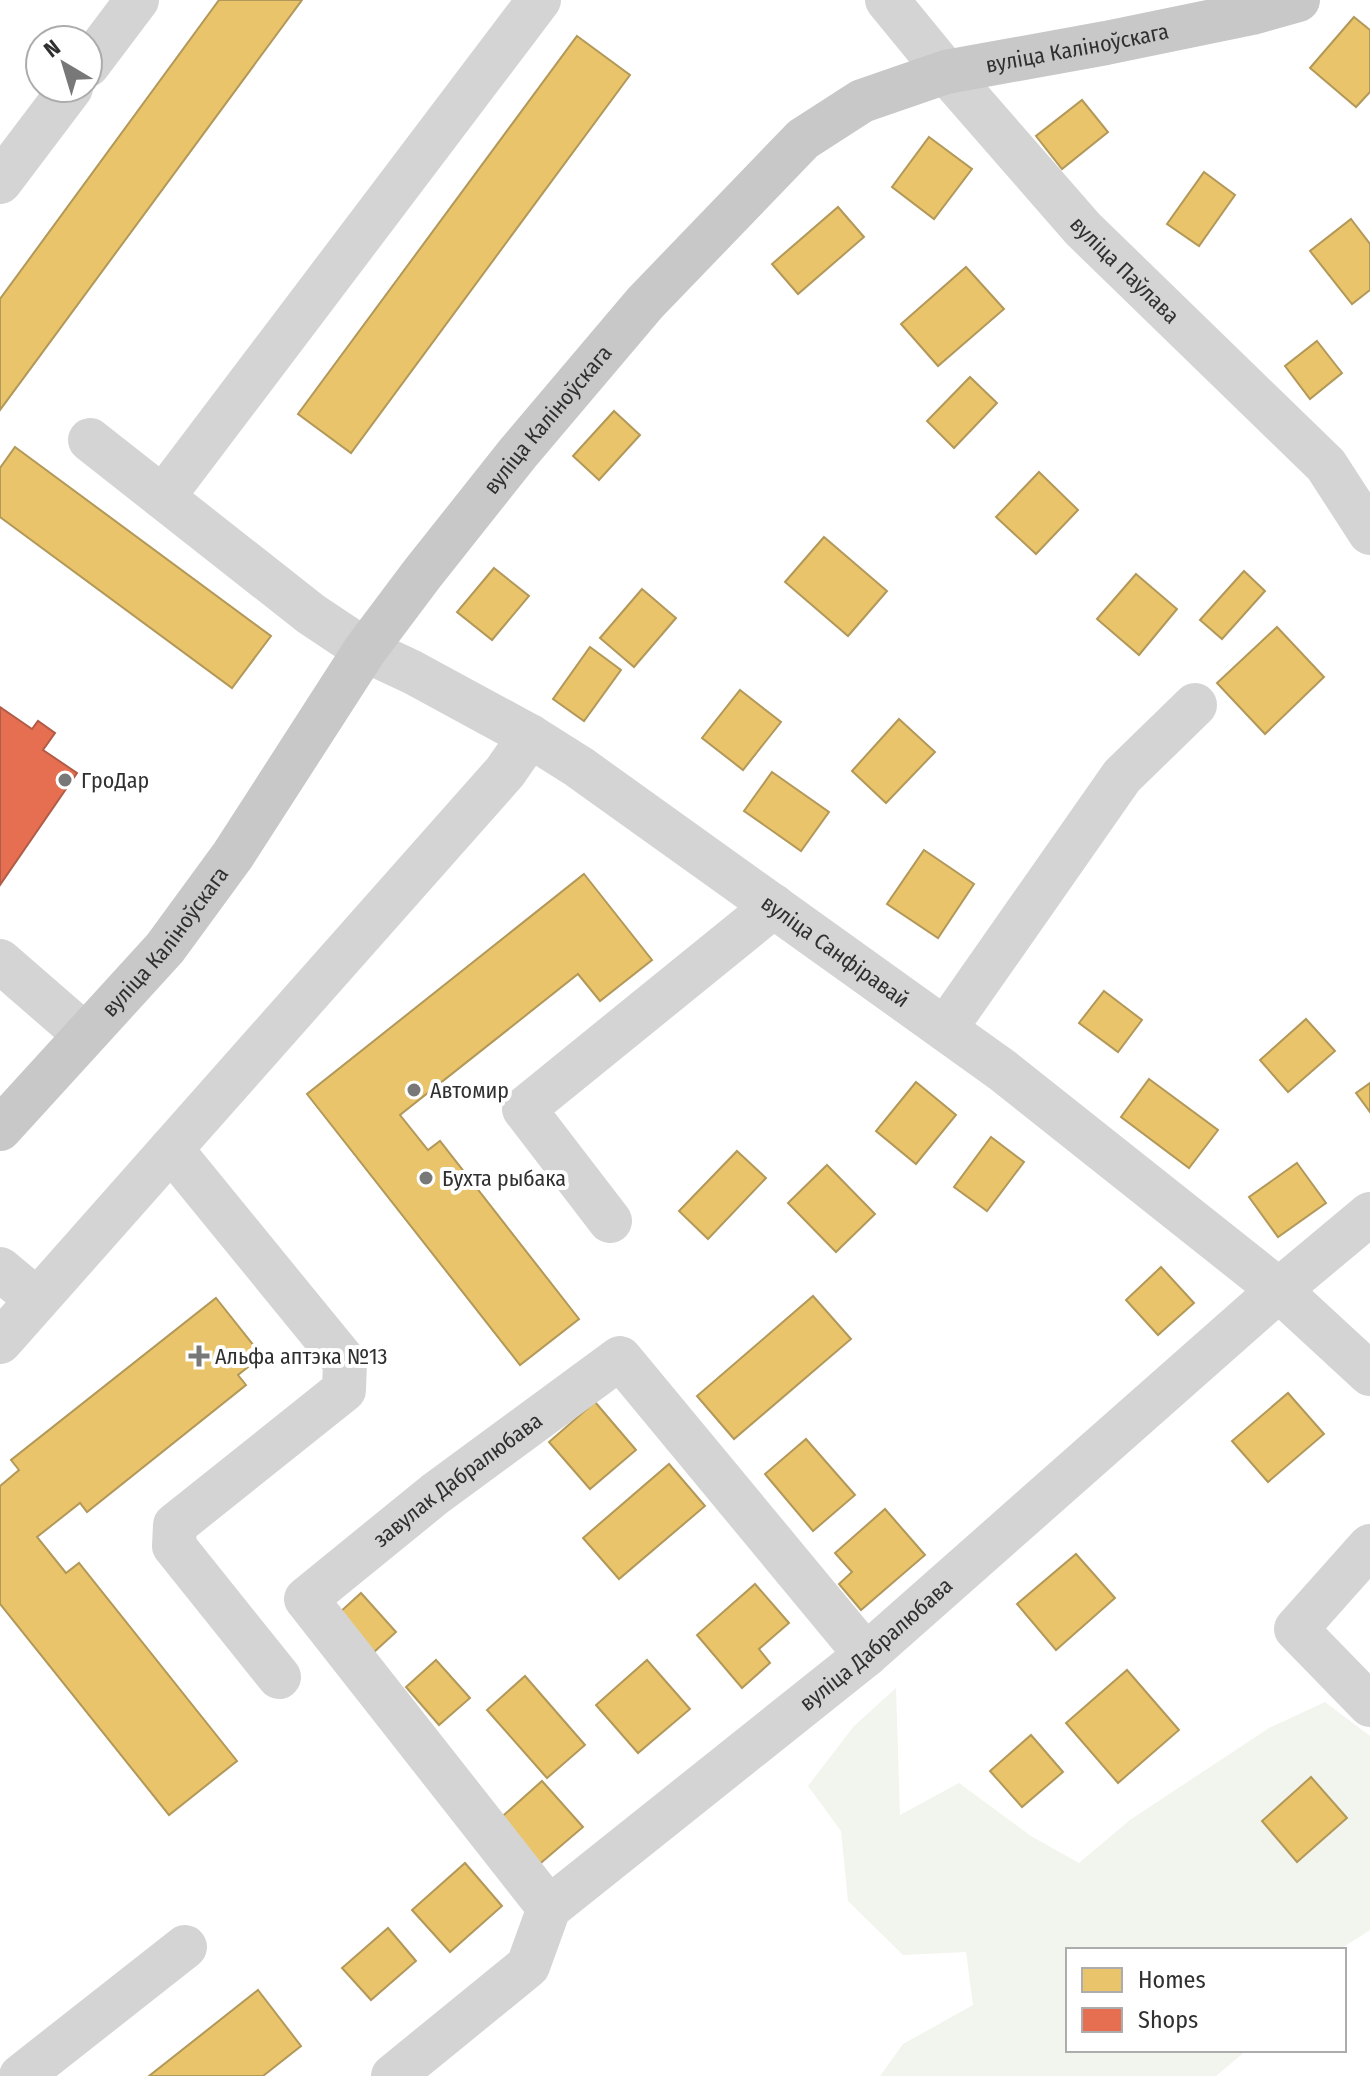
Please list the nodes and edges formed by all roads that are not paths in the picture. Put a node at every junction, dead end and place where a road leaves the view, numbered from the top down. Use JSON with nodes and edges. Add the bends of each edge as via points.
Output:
{"nodes":[{"id":1,"x":137,"y":0,"type":"edge"},
{"id":2,"x":539,"y":0,"type":"edge"},
{"id":3,"x":887,"y":0,"type":"edge"},
{"id":4,"x":1298,"y":0,"type":"edge"},
{"id":5,"x":104,"y":44,"type":"edge"},
{"id":6,"x":946,"y":72,"type":"junction"},
{"id":7,"x":59,"y":104,"type":"edge"},
{"id":8,"x":0,"y":182,"type":"edge"},
{"id":9,"x":90,"y":440,"type":"dead end"},
{"id":10,"x":163,"y":497,"type":"junction"},
{"id":11,"x":1370,"y":533,"type":"edge"},
{"id":12,"x":365,"y":650,"type":"junction"},
{"id":13,"x":1195,"y":705,"type":"dead end"},
{"id":14,"x":530,"y":736,"type":"junction"},
{"id":15,"x":774,"y":906,"type":"junction"},
{"id":16,"x":0,"y":961,"type":"edge"},
{"id":17,"x":945,"y":1029,"type":"junction"},
{"id":18,"x":85,"y":1035,"type":"junction"},
{"id":19,"x":0,"y":1129,"type":"edge"},
{"id":20,"x":171,"y":1149,"type":"junction"},
{"id":21,"x":1370,"y":1214,"type":"edge"},
{"id":22,"x":610,"y":1221,"type":"dead end"},
{"id":23,"x":0,"y":1269,"type":"edge"},
{"id":24,"x":1279,"y":1290,"type":"junction"},
{"id":25,"x":36,"y":1299,"type":"junction"},
{"id":26,"x":0,"y":1342,"type":"edge"},
{"id":27,"x":1370,"y":1374,"type":"edge"},
{"id":28,"x":1370,"y":1546,"type":"edge"},
{"id":29,"x":866,"y":1655,"type":"junction"},
{"id":30,"x":279,"y":1677,"type":"dead end"},
{"id":31,"x":1370,"y":1705,"type":"edge"},
{"id":32,"x":549,"y":1908,"type":"junction"},
{"id":33,"x":185,"y":1947,"type":"dead end"},
{"id":34,"x":21,"y":2076,"type":"edge"},
{"id":35,"x":393,"y":2076,"type":"edge"}],
"edges":[{"from":1,"to":5,"type":"street"},
{"from":2,"to":10,"type":"street"},
{"from":3,"to":6,"type":"street","name":"вуліца Паўлава"},
{"from":4,"to":6,"type":"main road","name":"вуліца Каліноўскага"},
{"from":6,"to":11,"type":"street","name":"вуліца Паўлава","via":[[1083,229],[1326,465]]},
{"from":6,"to":12,"type":"main road","name":"вуліца Каліноўскага","via":[[862,101],[803,139],[645,303],[518,453]]},
{"from":7,"to":8,"type":"street"},
{"from":9,"to":10,"type":"street","name":"вуліца Санфіравай"},
{"from":10,"to":12,"type":"street","name":"вуліца Санфіравай"},
{"from":12,"to":14,"type":"street","name":"вуліца Санфіравай"},
{"from":12,"to":18,"type":"main road","name":"вуліца Каліноўскага","via":[[233,855],[165,948]]},
{"from":13,"to":17,"type":"street","via":[[1122,776]]},
{"from":14,"to":15,"type":"street","name":"вуліца Санфіравай"},
{"from":14,"to":20,"type":"street","via":[[505,772]]},
{"from":15,"to":17,"type":"street","name":"вуліца Санфіравай"},
{"from":15,"to":22,"type":"street","via":[[524,1109]]},
{"from":16,"to":18,"type":"street"},
{"from":17,"to":24,"type":"street","name":"вуліца Санфіравай"},
{"from":18,"to":19,"type":"main road","name":"вуліца Каліноўскага"},
{"from":20,"to":25,"type":"street"},
{"from":20,"to":30,"type":"street","via":[[345,1362],[344,1390],[175,1525],[174,1546]]},
{"from":21,"to":24,"type":"street","name":"вуліца Дабралюбава"},
{"from":23,"to":25,"type":"street"},
{"from":24,"to":27,"type":"street","name":"вуліца Санфіравай"},
{"from":24,"to":29,"type":"street","name":"вуліца Дабралюбава"},
{"from":25,"to":26,"type":"street"},
{"from":28,"to":31,"type":"street","via":[[1296,1629]]},
{"from":29,"to":32,"type":"street","name":"вуліца Дабралюбава"},
{"from":29,"to":32,"type":"street","name":"завулак Дабралюбава","via":[[620,1358],[435,1494],[306,1599]]},
{"from":32,"to":35,"type":"street","via":[[528,1966]]},
{"from":33,"to":34,"type":"street"}]}
